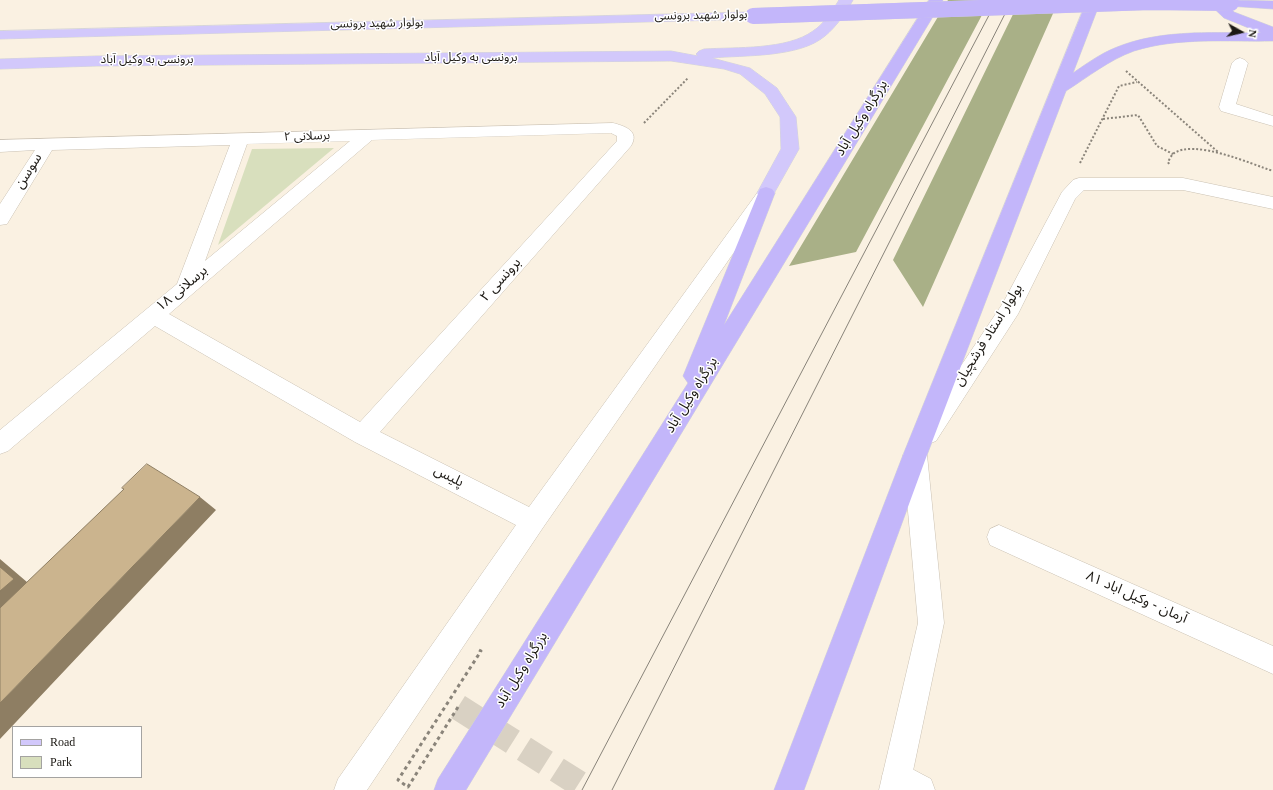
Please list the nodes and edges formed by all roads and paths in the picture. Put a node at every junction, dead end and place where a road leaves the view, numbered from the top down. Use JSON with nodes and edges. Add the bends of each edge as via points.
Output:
{"nodes":[{"id":1,"x":846,"y":0,"type":"edge"},
{"id":2,"x":936,"y":0,"type":"edge"},
{"id":3,"x":1094,"y":0,"type":"edge"},
{"id":4,"x":1212,"y":0,"type":"edge"},
{"id":5,"x":1273,"y":5,"type":"edge"},
{"id":6,"x":754,"y":16,"type":"joint"},
{"id":7,"x":1273,"y":32,"type":"edge"},
{"id":8,"x":0,"y":35,"type":"edge"},
{"id":9,"x":1273,"y":37,"type":"edge"},
{"id":10,"x":671,"y":56,"type":"junction"},
{"id":11,"x":1111,"y":56,"type":"junction"},
{"id":12,"x":0,"y":59,"type":"edge"},
{"id":13,"x":48,"y":63,"type":"junction"},
{"id":14,"x":1240,"y":63,"type":"dead end"},
{"id":15,"x":0,"y":64,"type":"edge"},
{"id":16,"x":1136,"y":82,"type":"junction"},
{"id":17,"x":1059,"y":89,"type":"junction"},
{"id":18,"x":1103,"y":119,"type":"junction"},
{"id":19,"x":1273,"y":121,"type":"edge"},
{"id":20,"x":619,"y":135,"type":"junction"},
{"id":21,"x":367,"y":136,"type":"junction"},
{"id":22,"x":240,"y":140,"type":"junction"},
{"id":23,"x":47,"y":145,"type":"junction"},
{"id":24,"x":0,"y":146,"type":"edge"},
{"id":25,"x":1218,"y":152,"type":"junction"},
{"id":26,"x":1172,"y":154,"type":"junction"},
{"id":27,"x":1273,"y":171,"type":"edge"},
{"id":28,"x":1079,"y":184,"type":"junction"},
{"id":29,"x":1183,"y":184,"type":"junction"},
{"id":30,"x":766,"y":193,"type":"junction"},
{"id":31,"x":1273,"y":203,"type":"edge"},
{"id":32,"x":0,"y":218,"type":"edge"},
{"id":33,"x":186,"y":288,"type":"junction"},
{"id":34,"x":154,"y":315,"type":"junction"},
{"id":35,"x":673,"y":429,"type":"junction"},
{"id":36,"x":363,"y":435,"type":"junction"},
{"id":37,"x":0,"y":444,"type":"edge"},
{"id":38,"x":915,"y":455,"type":"junction"},
{"id":39,"x":533,"y":521,"type":"junction"},
{"id":40,"x":999,"y":537,"type":"dead end"},
{"id":41,"x":481,"y":651,"type":"dead end"},
{"id":42,"x":1273,"y":660,"type":"edge"},
{"id":43,"x":458,"y":707,"type":"dead end"},
{"id":44,"x":904,"y":785,"type":"edge"},
{"id":45,"x":348,"y":790,"type":"edge"},
{"id":46,"x":449,"y":790,"type":"edge"},
{"id":47,"x":789,"y":790,"type":"edge"}],
"edges":[{"from":1,"to":10,"type":"main road","via":[[819,35],[798,44],[767,49]]},
{"from":2,"to":35,"type":"highway","name":"بزرگراه وکیل آباد"},
{"from":3,"to":17,"type":"highway"},
{"from":4,"to":7,"type":"highway","via":[[1229,15]]},
{"from":5,"to":6,"type":"highway","bridge":true,"via":[[1150,2]]},
{"from":6,"to":8,"type":"main road","name":"بولوار شهید برونسی"},
{"from":9,"to":11,"type":"highway","via":[[1180,38],[1146,44]]},
{"from":10,"to":13,"type":"main road","name":"برونسی به وکیل آباد"},
{"from":10,"to":20,"type":"path","via":[[691,74]]},
{"from":10,"to":30,"type":"main road","name":"برونسی به وکیل آباد","via":[[727,65],[745,71],[771,92],[788,117],[790,149]]},
{"from":11,"to":16,"type":"path"},
{"from":11,"to":17,"type":"highway"},
{"from":12,"to":13,"type":"main road"},
{"from":13,"to":15,"type":"main road"},
{"from":14,"to":19,"type":"street","via":[[1227,107]]},
{"from":16,"to":18,"type":"path","via":[[1119,86]]},
{"from":16,"to":25,"type":"path"},
{"from":17,"to":38,"type":"highway"},
{"from":18,"to":26,"type":"path","via":[[1138,115],[1157,146]]},
{"from":18,"to":28,"type":"path","via":[[1072,179]]},
{"from":20,"to":21,"type":"street","name":"برسلانی ۲"},
{"from":20,"to":36,"type":"street","name":"برونسی ۲"},
{"from":21,"to":22,"type":"street","name":"برسلانی ۲"},
{"from":21,"to":33,"type":"street","name":"برسلانی ۱۸"},
{"from":22,"to":23,"type":"street","name":"برسلانی ۲"},
{"from":22,"to":33,"type":"street"},
{"from":23,"to":24,"type":"street","name":"برسلانی ۲"},
{"from":23,"to":32,"type":"street","name":"سوسن"},
{"from":25,"to":26,"type":"path","via":[[1185,150]]},
{"from":25,"to":27,"type":"path"},
{"from":26,"to":29,"type":"path","via":[[1168,162]]},
{"from":28,"to":29,"type":"street"},
{"from":28,"to":38,"type":"street","name":"بولوار استاد فرشچیان","via":[[1068,196],[1011,308]]},
{"from":29,"to":31,"type":"street"},
{"from":30,"to":35,"type":"highway"},
{"from":30,"to":39,"type":"street"},
{"from":33,"to":34,"type":"street","name":"برسلانی ۱۸"},
{"from":34,"to":36,"type":"street","name":"پلیس"},
{"from":34,"to":37,"type":"street","name":"برسلانی ۱۸"},
{"from":35,"to":46,"type":"highway","name":"بزرگراه وکیل آباد"},
{"from":36,"to":39,"type":"street","name":"پلیس"},
{"from":38,"to":44,"type":"street","via":[[931,623]]},
{"from":38,"to":47,"type":"highway"},
{"from":39,"to":45,"type":"street"},
{"from":40,"to":42,"type":"street","name":"آرمان - وکیل اباد ۸۱"},
{"from":41,"to":43,"type":"path","via":[[398,780],[408,787]]}]}
